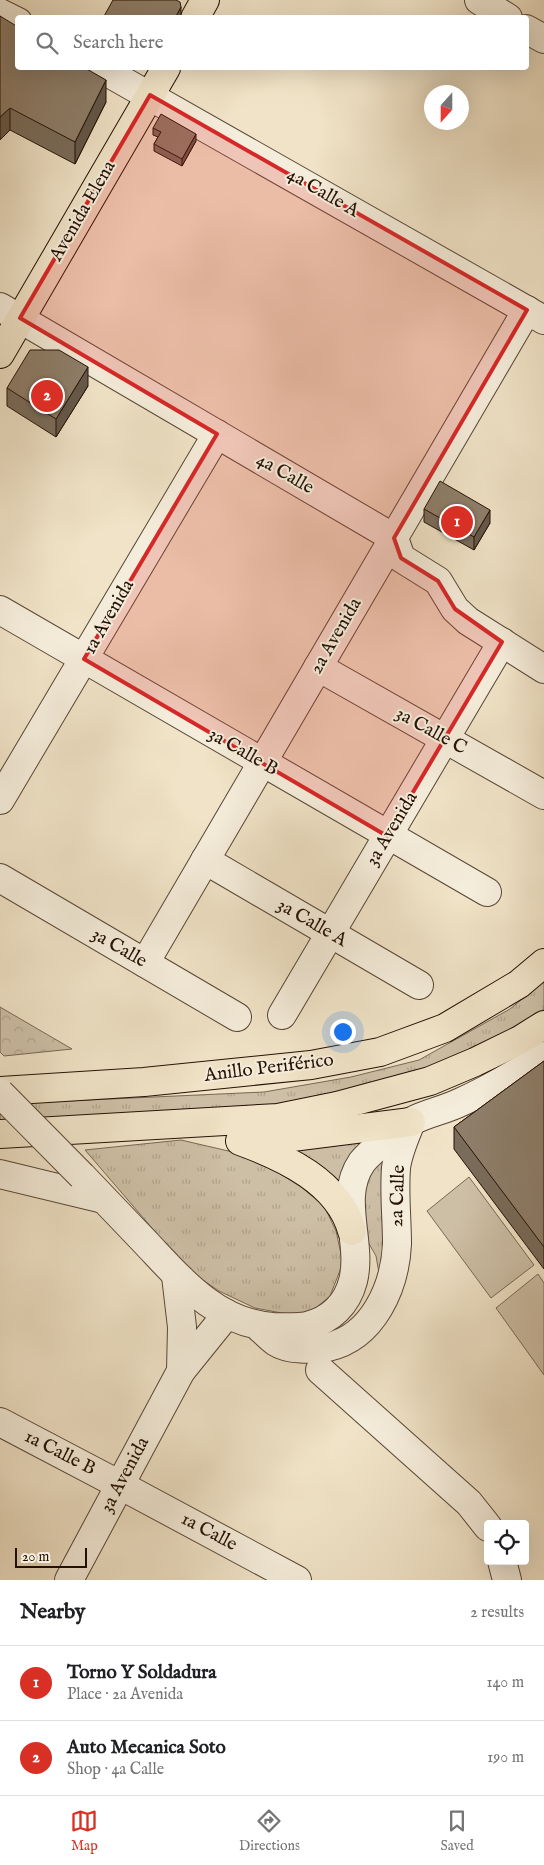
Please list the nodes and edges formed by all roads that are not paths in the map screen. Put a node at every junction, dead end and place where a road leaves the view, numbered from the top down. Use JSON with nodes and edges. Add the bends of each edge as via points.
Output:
{"nodes":[{"id":1,"x":205,"y":0,"type":"edge"},
{"id":2,"x":479,"y":0,"type":"edge"},
{"id":3,"x":0,"y":13,"type":"edge"},
{"id":4,"x":197,"y":15,"type":"edge"},
{"id":5,"x":503,"y":15,"type":"edge"},
{"id":6,"x":15,"y":20,"type":"edge"},
{"id":7,"x":529,"y":31,"type":"edge"},
{"id":8,"x":544,"y":39,"type":"edge"},
{"id":9,"x":104,"y":70,"type":"edge"},
{"id":10,"x":165,"y":70,"type":"edge"},
{"id":11,"x":150,"y":94,"type":"junction"},
{"id":12,"x":10,"y":312,"type":"edge"},
{"id":13,"x":536,"y":315,"type":"edge"},
{"id":14,"x":0,"y":354,"type":"edge"},
{"id":15,"x":217,"y":434,"type":"junction"},
{"id":16,"x":394,"y":538,"type":"junction"},
{"id":17,"x":0,"y":610,"type":"edge"},
{"id":18,"x":502,"y":642,"type":"junction"},
{"id":19,"x":84,"y":659,"type":"junction"},
{"id":20,"x":318,"y":667,"type":"junction"},
{"id":21,"x":544,"y":669,"type":"edge"},
{"id":22,"x":445,"y":738,"type":"junction"},
{"id":23,"x":262,"y":763,"type":"junction"},
{"id":24,"x":544,"y":795,"type":"edge"},
{"id":25,"x":0,"y":800,"type":"edge"},
{"id":26,"x":387,"y":836,"type":"junction"},
{"id":27,"x":205,"y":860,"type":"junction"},
{"id":28,"x":0,"y":878,"type":"edge"},
{"id":29,"x":487,"y":892,"type":"dead end"},
{"id":30,"x":330,"y":933,"type":"junction"},
{"id":31,"x":145,"y":963,"type":"junction"},
{"id":32,"x":544,"y":963,"type":"edge"},
{"id":33,"x":419,"y":985,"type":"dead end"},
{"id":34,"x":282,"y":1015,"type":"dead end"},
{"id":35,"x":238,"y":1017,"type":"dead end"},
{"id":36,"x":544,"y":1025,"type":"edge"},
{"id":37,"x":544,"y":1056,"type":"edge"},
{"id":38,"x":0,"y":1092,"type":"edge"},
{"id":39,"x":411,"y":1122,"type":"junction"},
{"id":40,"x":184,"y":1124,"type":"junction"},
{"id":41,"x":0,"y":1134,"type":"edge"},
{"id":42,"x":0,"y":1174,"type":"edge"},
{"id":43,"x":103,"y":1198,"type":"junction"},
{"id":44,"x":352,"y":1231,"type":"junction"},
{"id":45,"x":176,"y":1276,"type":"junction"},
{"id":46,"x":227,"y":1314,"type":"junction"},
{"id":47,"x":257,"y":1326,"type":"junction"},
{"id":48,"x":320,"y":1370,"type":"dead end"},
{"id":49,"x":181,"y":1371,"type":"junction"},
{"id":50,"x":0,"y":1422,"type":"edge"},
{"id":51,"x":120,"y":1484,"type":"junction"},
{"id":52,"x":484,"y":1522,"type":"edge"},
{"id":53,"x":503,"y":1565,"type":"edge"},
{"id":54,"x":69,"y":1580,"type":"edge"},
{"id":55,"x":297,"y":1580,"type":"edge"},
{"id":56,"x":507,"y":1580,"type":"edge"}],
"edges":[{"from":1,"to":4,"type":"main road"},
{"from":2,"to":5,"type":"street"},
{"from":3,"to":6,"type":"street"},
{"from":7,"to":8,"type":"street"},
{"from":9,"to":11,"type":"street","name":"4a Calle A"},
{"from":10,"to":11,"type":"main road","name":"Avenida Elena"},
{"from":11,"to":12,"type":"main road","name":"Avenida Elena"},
{"from":11,"to":13,"type":"street","name":"4a Calle A"},
{"from":12,"to":14,"type":"main road","name":"Avenida Elena"},
{"from":12,"to":15,"type":"street","name":"4a Calle"},
{"from":13,"to":16,"type":"street","name":"2a Avenida"},
{"from":15,"to":16,"type":"street","name":"4a Calle"},
{"from":15,"to":19,"type":"street","name":"1a Avenida"},
{"from":16,"to":18,"type":"street","via":[[401,558],[438,581],[455,609]]},
{"from":16,"to":20,"type":"street","name":"2a Avenida"},
{"from":17,"to":19,"type":"street","name":"3a Calle B"},
{"from":18,"to":21,"type":"street"},
{"from":18,"to":22,"type":"street","name":"3a Avenida"},
{"from":19,"to":23,"type":"street","name":"3a Calle B"},
{"from":19,"to":25,"type":"street","name":"1a Avenida"},
{"from":20,"to":22,"type":"street","name":"3a Calle C"},
{"from":20,"to":23,"type":"street","name":"2a Avenida"},
{"from":22,"to":24,"type":"street","name":"3a Calle C"},
{"from":22,"to":26,"type":"street","name":"3a Avenida"},
{"from":23,"to":26,"type":"street","name":"3a Calle B"},
{"from":23,"to":27,"type":"street","name":"2a Avenida"},
{"from":26,"to":29,"type":"street","name":"3a Calle B"},
{"from":26,"to":30,"type":"street","name":"3a Avenida"},
{"from":27,"to":30,"type":"street","name":"3a Calle A"},
{"from":27,"to":31,"type":"street","name":"2a Avenida"},
{"from":28,"to":31,"type":"street","name":"3a Calle"},
{"from":30,"to":33,"type":"street","name":"3a Calle A"},
{"from":30,"to":34,"type":"street","name":"3a Avenida"},
{"from":31,"to":35,"type":"street","name":"3a Calle"},
{"from":32,"to":38,"type":"main road","name":"Anillo Periférico","via":[[519,984],[446,1028],[380,1052],[311,1065]]},
{"from":36,"to":40,"type":"main road","via":[[475,1062],[430,1081],[382,1095],[278,1118]]},
{"from":37,"to":39,"type":"street","via":[[461,1102]]},
{"from":38,"to":43,"type":"street","name":"2a Calle","bridge":true},
{"from":39,"to":40,"type":"main road","via":[[292,1137]]},
{"from":39,"to":44,"type":"street","name":"2a Calle","via":[[362,1162],[352,1186]]},
{"from":39,"to":47,"type":"street","name":"2a Calle","via":[[396,1169],[395,1263],[380,1308],[371,1320],[350,1339],[336,1345],[307,1349],[277,1343]]},
{"from":40,"to":41,"type":"main road"},
{"from":40,"to":44,"type":"main road","via":[[256,1148],[300,1169],[336,1198],[349,1218]]},
{"from":42,"to":43,"type":"street"},
{"from":43,"to":45,"type":"street","name":"2a Calle"},
{"from":44,"to":47,"type":"street","name":"2a Calle","via":[[355,1270],[350,1290],[338,1309],[319,1322],[300,1327]]},
{"from":45,"to":46,"type":"street","name":"2a Calle","via":[[210,1305]]},
{"from":45,"to":49,"type":"street","name":"3a Avenida","via":[[182,1327]]},
{"from":46,"to":47,"type":"street","name":"2a Calle"},
{"from":46,"to":49,"type":"street","name":"3a Avenida"},
{"from":48,"to":52,"type":"street","via":[[469,1502]]},
{"from":49,"to":51,"type":"street","name":"3a Avenida"},
{"from":50,"to":51,"type":"street","name":"1a Calle B"},
{"from":51,"to":54,"type":"street","name":"3a Avenida"},
{"from":51,"to":55,"type":"street","name":"1a Calle"},
{"from":53,"to":56,"type":"street"}]}
